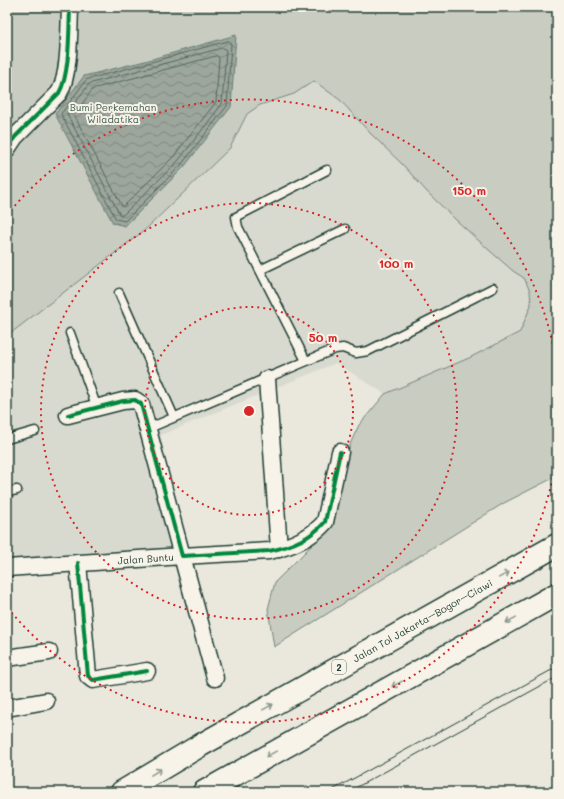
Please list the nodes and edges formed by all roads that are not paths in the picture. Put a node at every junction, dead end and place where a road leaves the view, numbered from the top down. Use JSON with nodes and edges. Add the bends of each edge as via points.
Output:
{"nodes":[{"id":1,"x":70,"y":7,"type":"edge"},
{"id":2,"x":7,"y":149,"type":"edge"},
{"id":3,"x":328,"y":170,"type":"dead end"},
{"id":4,"x":345,"y":229,"type":"dead end"},
{"id":5,"x":260,"y":270,"type":"junction"},
{"id":6,"x":493,"y":288,"type":"dead end"},
{"id":7,"x":119,"y":293,"type":"dead end"},
{"id":8,"x":70,"y":333,"type":"dead end"},
{"id":9,"x":306,"y":361,"type":"junction"},
{"id":10,"x":267,"y":379,"type":"junction"},
{"id":11,"x":97,"y":408,"type":"junction"},
{"id":12,"x":68,"y":415,"type":"dead end"},
{"id":13,"x":174,"y":417,"type":"junction"},
{"id":14,"x":147,"y":429,"type":"junction"},
{"id":15,"x":35,"y":431,"type":"dead end"},
{"id":16,"x":7,"y":439,"type":"edge"},
{"id":17,"x":340,"y":452,"type":"dead end"},
{"id":18,"x":18,"y":490,"type":"dead end"},
{"id":19,"x":7,"y":492,"type":"edge"},
{"id":20,"x":557,"y":544,"type":"edge"},
{"id":21,"x":279,"y":549,"type":"junction"},
{"id":22,"x":182,"y":556,"type":"junction"},
{"id":23,"x":78,"y":563,"type":"junction"},
{"id":24,"x":7,"y":568,"type":"edge"},
{"id":25,"x":557,"y":594,"type":"edge"},
{"id":26,"x":49,"y":652,"type":"dead end"},
{"id":27,"x":7,"y":658,"type":"edge"},
{"id":28,"x":147,"y":671,"type":"dead end"},
{"id":29,"x":215,"y":678,"type":"dead end"},
{"id":30,"x":46,"y":701,"type":"dead end"},
{"id":31,"x":7,"y":708,"type":"edge"},
{"id":32,"x":122,"y":792,"type":"edge"},
{"id":33,"x":204,"y":792,"type":"edge"}],
"edges":[{"from":1,"to":2,"type":"street","via":[[62,88],[15,137]]},
{"from":3,"to":5,"type":"lane","via":[[236,217],[238,227]]},
{"from":4,"to":5,"type":"lane"},
{"from":5,"to":9,"type":"lane"},
{"from":6,"to":9,"type":"lane","via":[[368,351],[356,353],[343,348],[336,349]]},
{"from":7,"to":13,"type":"lane"},
{"from":8,"to":11,"type":"lane"},
{"from":9,"to":10,"type":"lane"},
{"from":10,"to":13,"type":"lane"},
{"from":10,"to":21,"type":"street"},
{"from":11,"to":12,"type":"street"},
{"from":11,"to":14,"type":"street","via":[[135,400],[141,404]]},
{"from":13,"to":14,"type":"lane"},
{"from":14,"to":22,"type":"street"},
{"from":15,"to":16,"type":"lane"},
{"from":17,"to":21,"type":"street","via":[[325,522],[299,541]]},
{"from":18,"to":19,"type":"lane"},
{"from":32,"to":20,"type":"highway","name":"Jalan Tol Jakarta–Bogor–Ciawi","number":"2","one_way":true},
{"from":21,"to":22,"type":"street"},
{"from":22,"to":23,"type":"street","name":"Jalan Buntu"},
{"from":22,"to":29,"type":"street","name":"Jalan Buntu"},
{"from":23,"to":24,"type":"street","name":"Jalan Buntu"},
{"from":23,"to":28,"type":"street","via":[[88,676],[93,680]]},
{"from":25,"to":33,"type":"highway","one_way":true},
{"from":26,"to":27,"type":"street"},
{"from":30,"to":31,"type":"street"}]}
